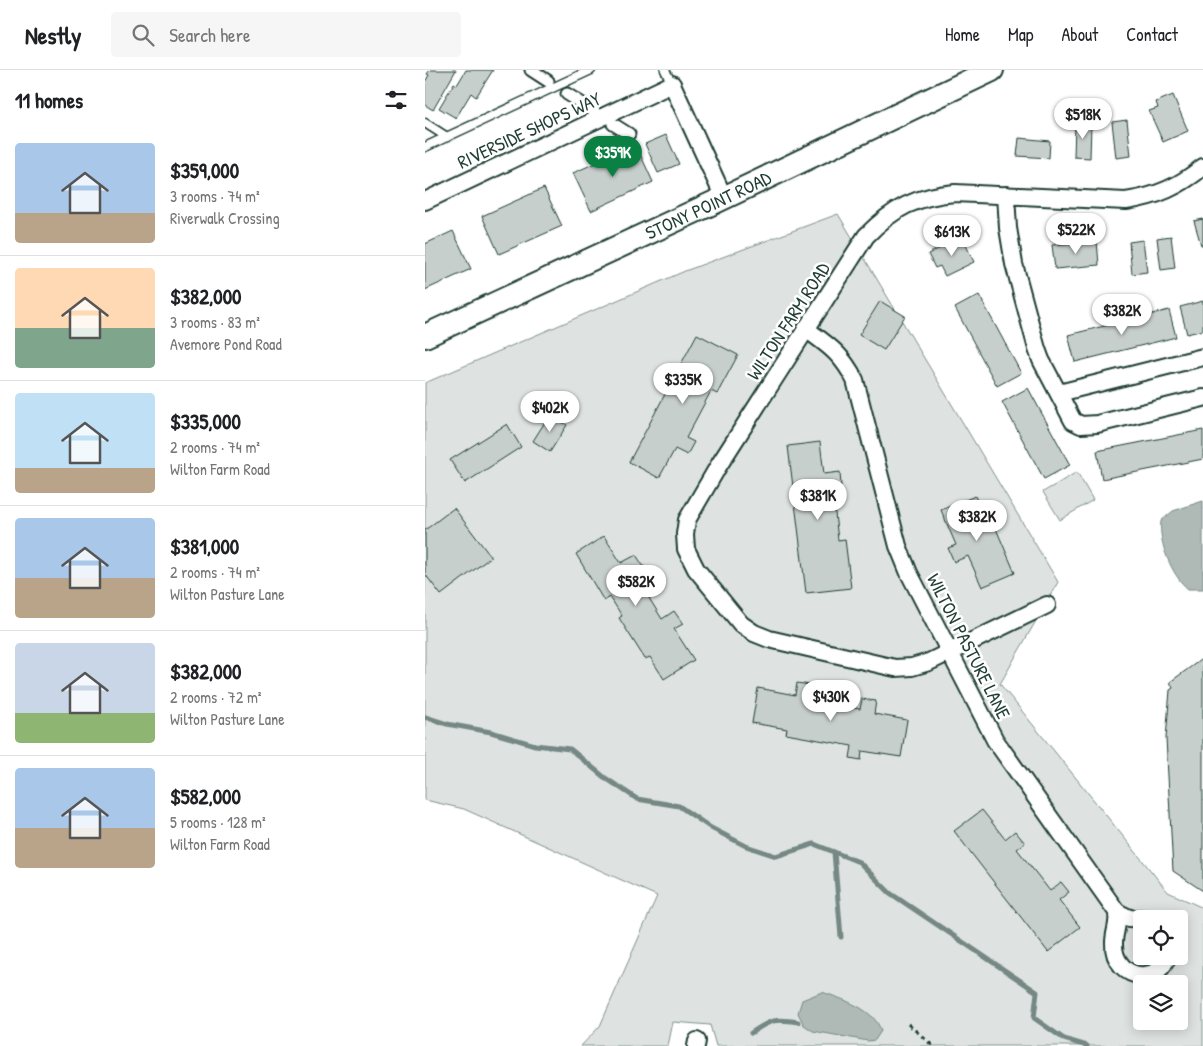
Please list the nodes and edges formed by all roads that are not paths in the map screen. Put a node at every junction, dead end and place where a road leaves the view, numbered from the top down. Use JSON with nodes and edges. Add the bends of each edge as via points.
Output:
{"nodes":[{"id":1,"x":531,"y":70,"type":"edge"},
{"id":2,"x":591,"y":70,"type":"edge"},
{"id":3,"x":992,"y":70,"type":"edge"},
{"id":4,"x":669,"y":77,"type":"edge"},
{"id":5,"x":548,"y":81,"type":"dead end"},
{"id":6,"x":567,"y":94,"type":"dead end"},
{"id":7,"x":594,"y":111,"type":"dead end"},
{"id":8,"x":425,"y":124,"type":"edge"},
{"id":9,"x":613,"y":124,"type":"dead end"},
{"id":10,"x":629,"y":134,"type":"dead end"},
{"id":11,"x":447,"y":138,"type":"junction"},
{"id":12,"x":425,"y":147,"type":"edge"},
{"id":13,"x":1203,"y":167,"type":"edge"},
{"id":14,"x":1007,"y":195,"type":"junction"},
{"id":15,"x":724,"y":198,"type":"junction"},
{"id":16,"x":425,"y":201,"type":"edge"},
{"id":17,"x":806,"y":329,"type":"junction"},
{"id":18,"x":425,"y":336,"type":"edge"},
{"id":19,"x":1203,"y":356,"type":"edge"},
{"id":20,"x":1059,"y":393,"type":"junction"},
{"id":21,"x":1203,"y":398,"type":"edge"},
{"id":22,"x":1047,"y":605,"type":"dead end"},
{"id":23,"x":949,"y":653,"type":"junction"},
{"id":24,"x":1117,"y":912,"type":"junction"},
{"id":25,"x":1133,"y":918,"type":"edge"},
{"id":26,"x":1164,"y":965,"type":"edge"}],
"edges":[{"from":1,"to":5,"type":"street"},
{"from":2,"to":11,"type":"lane"},
{"from":3,"to":15,"type":"main road","name":"STONY POINT ROAD"},
{"from":4,"to":15,"type":"street","name":"RIVERSIDE SHOPS WAY"},
{"from":4,"to":16,"type":"street","name":"RIVERSIDE SHOPS WAY"},
{"from":6,"to":7,"type":"street"},
{"from":8,"to":11,"type":"lane"},
{"from":9,"to":10,"type":"street"},
{"from":11,"to":12,"type":"lane"},
{"from":13,"to":14,"type":"street","name":"WILTON FARM ROAD","via":[[1164,192],[1126,201]]},
{"from":14,"to":17,"type":"street","name":"WILTON FARM ROAD","via":[[934,195],[899,208],[866,236]]},
{"from":14,"to":20,"type":"street","via":[[1008,228],[1020,290],[1037,349]]},
{"from":15,"to":18,"type":"main road","name":"STONY POINT ROAD"},
{"from":17,"to":23,"type":"street","name":"WILTON PASTURE LANE","via":[[836,351],[855,380],[899,546]]},
{"from":17,"to":23,"type":"street","name":"WILTON FARM ROAD","via":[[687,520],[686,548],[691,562],[741,624],[754,634],[895,668],[912,667]]},
{"from":19,"to":20,"type":"street"},
{"from":20,"to":21,"type":"street","via":[[1073,421],[1088,426]]},
{"from":22,"to":23,"type":"street","name":"WILTON FARM ROAD"},
{"from":23,"to":24,"type":"street","name":"WILTON PASTURE LANE","via":[[995,740]]},
{"from":24,"to":25,"type":"street"},
{"from":24,"to":26,"type":"street","via":[[1115,954],[1126,970],[1136,975],[1147,975]]}]}
